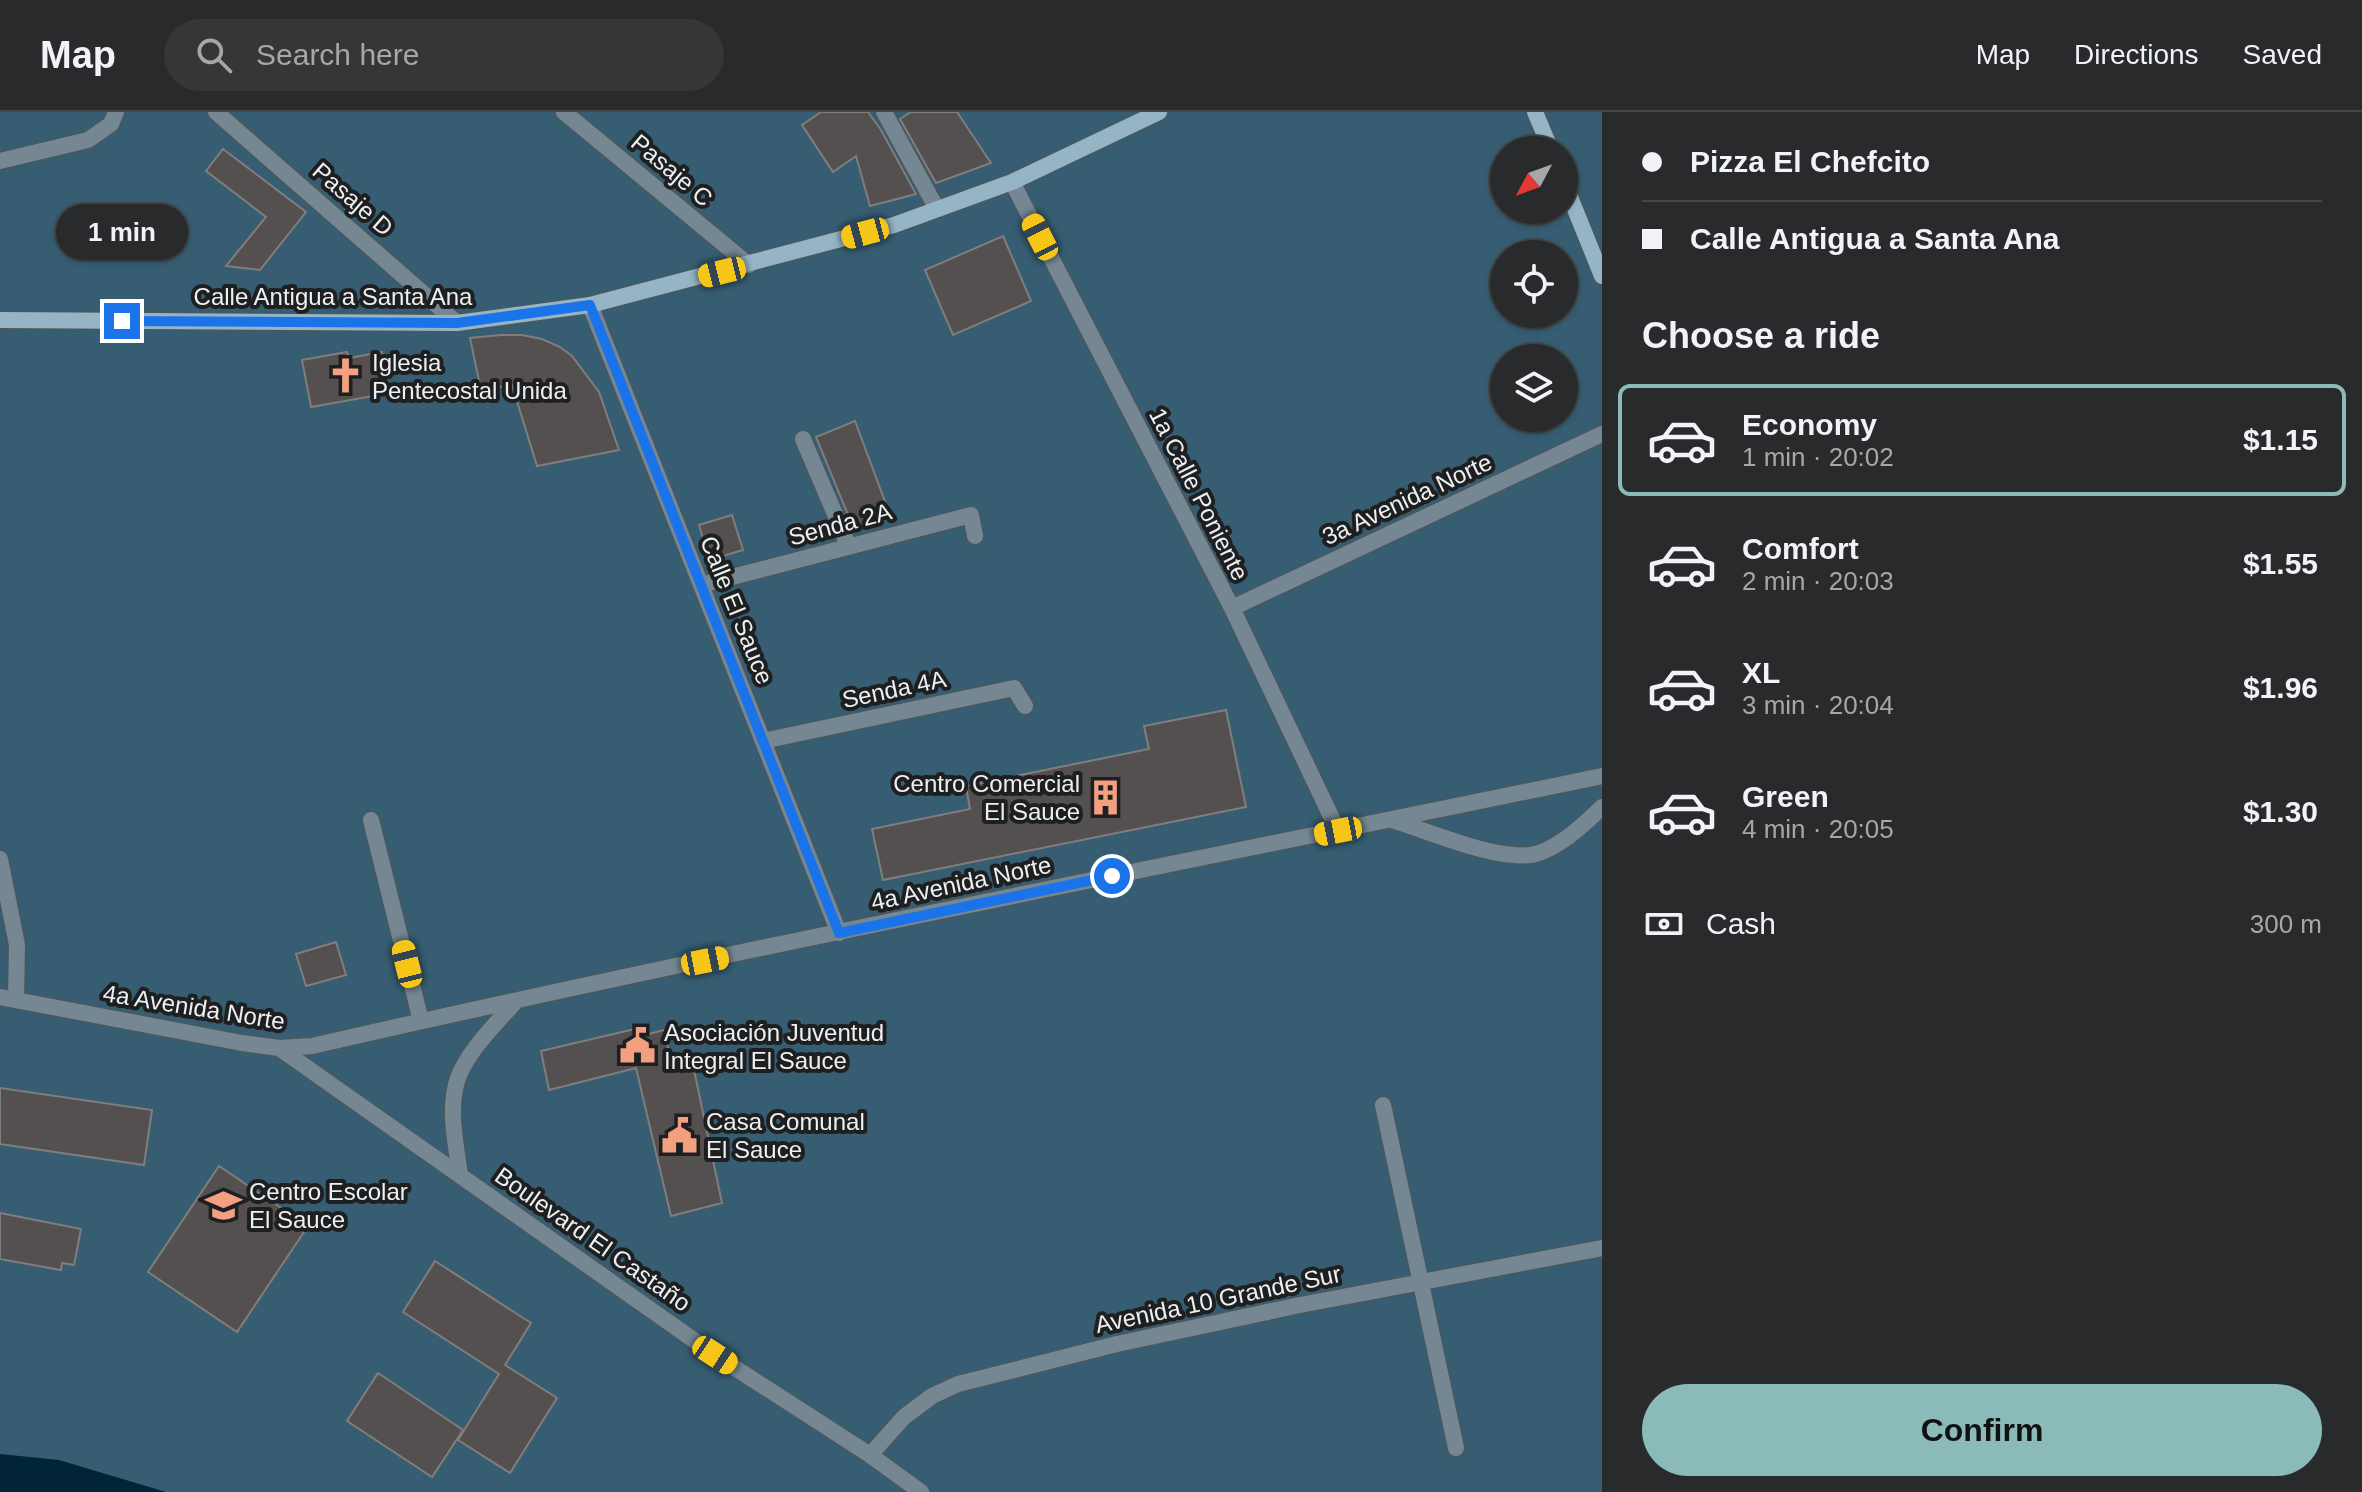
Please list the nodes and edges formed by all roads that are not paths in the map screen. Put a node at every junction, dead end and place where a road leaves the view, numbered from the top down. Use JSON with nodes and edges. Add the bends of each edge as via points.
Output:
{"nodes":[{"id":1,"x":116,"y":112,"type":"edge"},
{"id":2,"x":216,"y":112,"type":"edge"},
{"id":3,"x":564,"y":112,"type":"edge"},
{"id":4,"x":884,"y":112,"type":"edge"},
{"id":5,"x":1159,"y":112,"type":"edge"},
{"id":6,"x":1535,"y":112,"type":"edge"},
{"id":7,"x":1545,"y":136,"type":"edge"},
{"id":8,"x":0,"y":161,"type":"edge"},
{"id":9,"x":1012,"y":182,"type":"junction"},
{"id":10,"x":937,"y":209,"type":"junction"},
{"id":11,"x":1578,"y":217,"type":"edge"},
{"id":12,"x":749,"y":265,"type":"junction"},
{"id":13,"x":1602,"y":276,"type":"edge"},
{"id":14,"x":590,"y":305,"type":"junction"},
{"id":15,"x":0,"y":320,"type":"edge"},
{"id":16,"x":457,"y":323,"type":"junction"},
{"id":17,"x":1602,"y":434,"type":"edge"},
{"id":18,"x":803,"y":439,"type":"dead end"},
{"id":19,"x":975,"y":536,"type":"dead end"},
{"id":20,"x":849,"y":547,"type":"junction"},
{"id":21,"x":701,"y":585,"type":"junction"},
{"id":22,"x":1232,"y":608,"type":"junction"},
{"id":23,"x":1025,"y":706,"type":"dead end"},
{"id":24,"x":763,"y":741,"type":"junction"},
{"id":25,"x":1602,"y":776,"type":"edge"},
{"id":26,"x":1602,"y":807,"type":"edge"},
{"id":27,"x":371,"y":820,"type":"dead end"},
{"id":28,"x":1391,"y":820,"type":"junction"},
{"id":29,"x":1338,"y":831,"type":"junction"},
{"id":30,"x":0,"y":859,"type":"edge"},
{"id":31,"x":839,"y":933,"type":"junction"},
{"id":32,"x":8,"y":998,"type":"edge"},
{"id":33,"x":516,"y":1001,"type":"junction"},
{"id":34,"x":421,"y":1021,"type":"junction"},
{"id":35,"x":279,"y":1048,"type":"junction"},
{"id":36,"x":1383,"y":1105,"type":"dead end"},
{"id":37,"x":460,"y":1175,"type":"junction"},
{"id":38,"x":1602,"y":1248,"type":"edge"},
{"id":39,"x":1422,"y":1282,"type":"junction"},
{"id":40,"x":1456,"y":1448,"type":"dead end"},
{"id":41,"x":870,"y":1455,"type":"junction"},
{"id":42,"x":921,"y":1492,"type":"edge"}],
"edges":[{"from":1,"to":8,"type":"street","via":[[111,124],[88,140]]},
{"from":2,"to":16,"type":"street","name":"Pasaje D"},
{"from":3,"to":12,"type":"street","name":"Pasaje C"},
{"from":4,"to":10,"type":"street"},
{"from":5,"to":9,"type":"street","name":"Calle Antigua a Santa Ana"},
{"from":6,"to":7,"type":"street"},
{"from":9,"to":10,"type":"street","name":"Calle Antigua a Santa Ana"},
{"from":9,"to":22,"type":"street","name":"1a Calle Poniente"},
{"from":10,"to":12,"type":"street","name":"Calle Antigua a Santa Ana"},
{"from":11,"to":13,"type":"street"},
{"from":12,"to":14,"type":"street","name":"Calle Antigua a Santa Ana"},
{"from":14,"to":16,"type":"street","name":"Calle Antigua a Santa Ana"},
{"from":14,"to":21,"type":"street","name":"Calle El Sauce"},
{"from":15,"to":16,"type":"street","name":"Calle Antigua a Santa Ana"},
{"from":17,"to":22,"type":"street","name":"3a Avenida Norte"},
{"from":18,"to":20,"type":"street"},
{"from":19,"to":20,"type":"street","name":"Senda 2A","via":[[971,515]]},
{"from":20,"to":21,"type":"street","name":"Senda 2A"},
{"from":21,"to":24,"type":"street","name":"Calle El Sauce"},
{"from":22,"to":29,"type":"street","name":"1a Calle Poniente"},
{"from":23,"to":24,"type":"street","name":"Senda 4A","via":[[1014,688]]},
{"from":24,"to":31,"type":"street","name":"Calle El Sauce"},
{"from":25,"to":28,"type":"street","name":"4a Avenida Norte"},
{"from":26,"to":28,"type":"street","via":[[1562,842],[1533,855],[1505,855]]},
{"from":27,"to":34,"type":"street"},
{"from":28,"to":29,"type":"street","name":"4a Avenida Norte"},
{"from":29,"to":31,"type":"street","name":"4a Avenida Norte"},
{"from":30,"to":32,"type":"street","via":[[17,945]]},
{"from":31,"to":33,"type":"street","name":"4a Avenida Norte"},
{"from":32,"to":35,"type":"street","name":"4a Avenida Norte"},
{"from":33,"to":34,"type":"street","name":"4a Avenida Norte"},
{"from":33,"to":37,"type":"street","via":[[476,1048],[458,1079],[453,1108]]},
{"from":34,"to":35,"type":"street","name":"4a Avenida Norte","via":[[312,1046]]},
{"from":35,"to":37,"type":"street","name":"Boulevard El Castaño"},
{"from":36,"to":39,"type":"street"},
{"from":37,"to":41,"type":"street","name":"Boulevard El Castaño","via":[[715,1355]]},
{"from":38,"to":39,"type":"street","name":"Avenida 10 Grande Sur"},
{"from":39,"to":40,"type":"street"},
{"from":39,"to":41,"type":"street","name":"Avenida 10 Grande Sur","via":[[1117,1344],[958,1384],[904,1417]]},
{"from":41,"to":42,"type":"street","name":"Boulevard El Castaño"}]}
